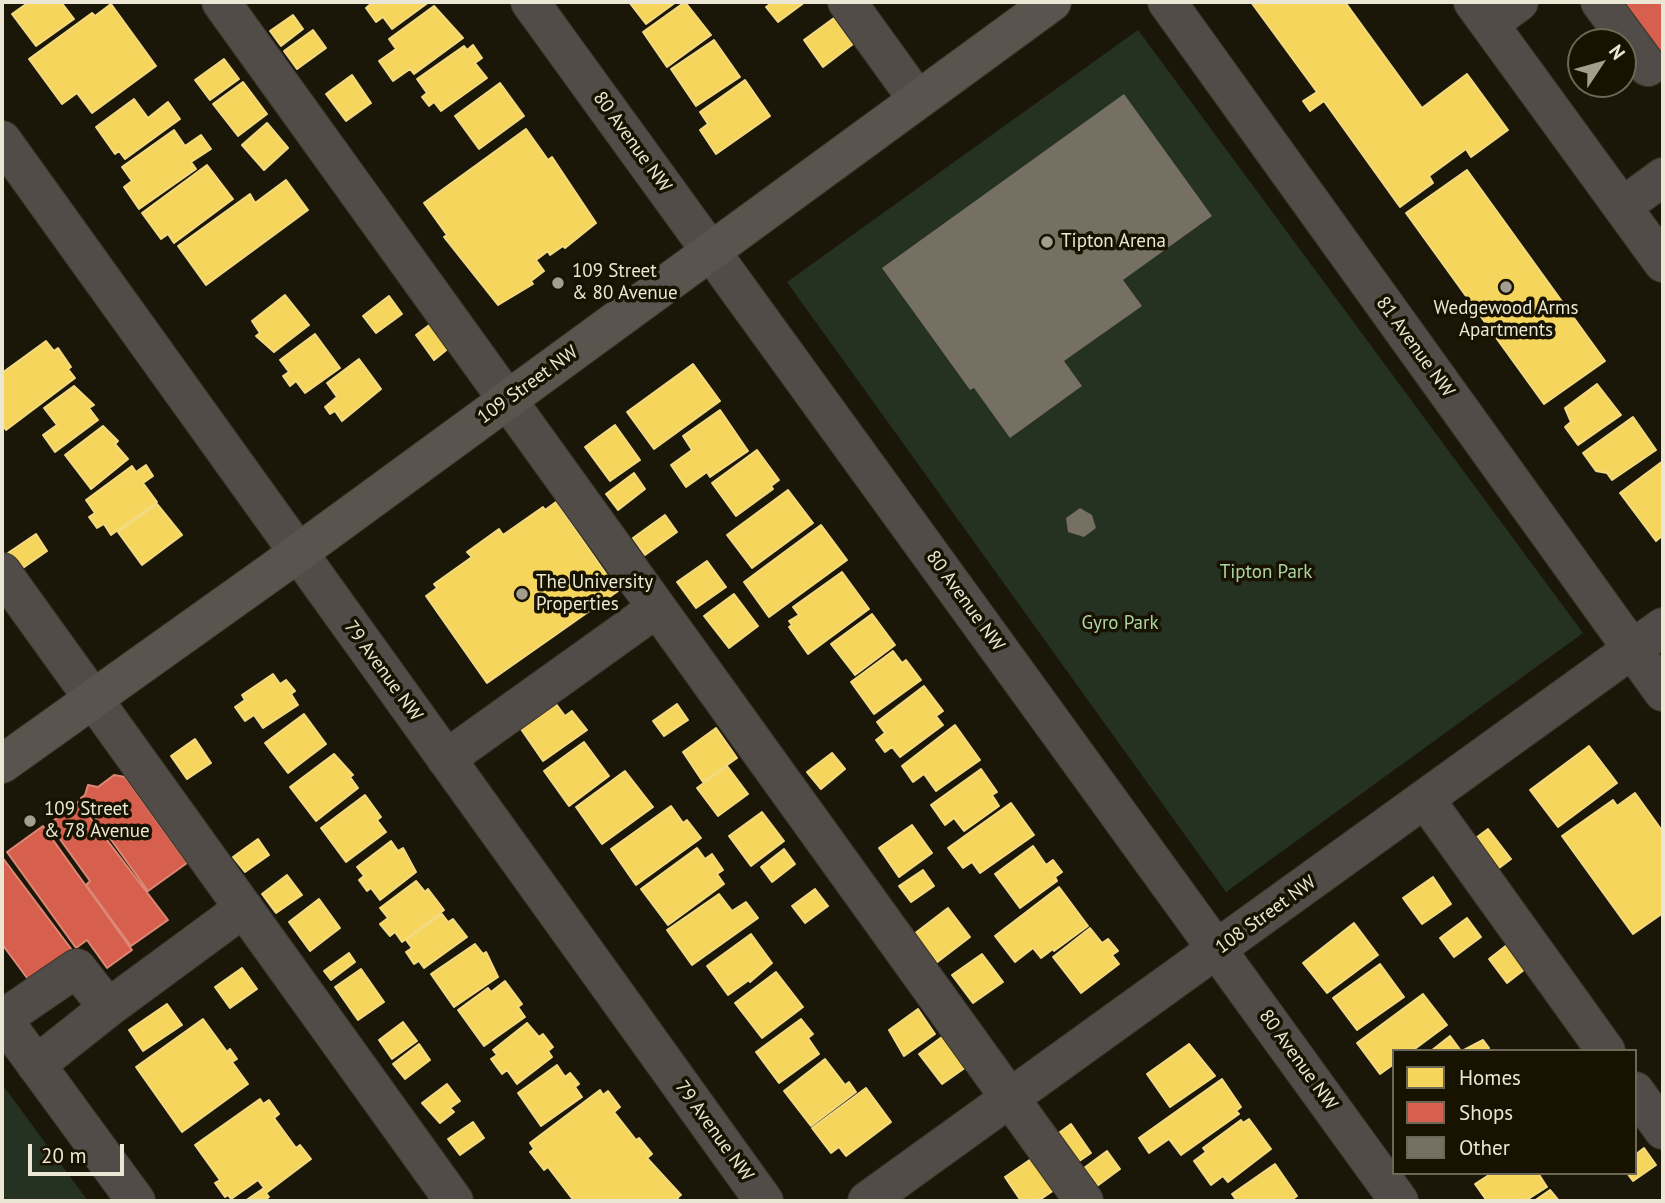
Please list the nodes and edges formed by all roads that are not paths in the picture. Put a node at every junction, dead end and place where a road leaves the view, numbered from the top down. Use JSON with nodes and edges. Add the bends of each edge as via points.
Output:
{"nodes":[{"id":1,"x":221,"y":2,"type":"edge"},
{"id":2,"x":530,"y":2,"type":"edge"},
{"id":3,"x":847,"y":2,"type":"edge"},
{"id":4,"x":1052,"y":2,"type":"edge"},
{"id":5,"x":1167,"y":2,"type":"edge"},
{"id":6,"x":1519,"y":2,"type":"edge"},
{"id":7,"x":1600,"y":2,"type":"edge"},
{"id":8,"x":1481,"y":13,"type":"edge"},
{"id":9,"x":1657,"y":79,"type":"edge"},
{"id":10,"x":916,"y":99,"type":"junction"},
{"id":11,"x":2,"y":140,"type":"edge"},
{"id":12,"x":1663,"y":177,"type":"edge"},
{"id":13,"x":1622,"y":207,"type":"junction"},
{"id":14,"x":710,"y":251,"type":"junction"},
{"id":15,"x":1663,"y":263,"type":"edge"},
{"id":16,"x":507,"y":400,"type":"junction"},
{"id":17,"x":298,"y":553,"type":"junction"},
{"id":18,"x":2,"y":572,"type":"edge"},
{"id":19,"x":657,"y":608,"type":"junction"},
{"id":20,"x":1663,"y":627,"type":"edge"},
{"id":21,"x":1632,"y":649,"type":"junction"},
{"id":22,"x":1663,"y":692,"type":"edge"},
{"id":23,"x":92,"y":699,"type":"junction"},
{"id":24,"x":446,"y":759,"type":"junction"},
{"id":25,"x":2,"y":764,"type":"edge"},
{"id":26,"x":1425,"y":799,"type":"junction"},
{"id":27,"x":244,"y":908,"type":"junction"},
{"id":28,"x":1219,"y":949,"type":"junction"},
{"id":29,"x":108,"y":1008,"type":"junction"},
{"id":30,"x":2,"y":1019,"type":"edge"},
{"id":31,"x":1605,"y":1049,"type":"edge"},
{"id":32,"x":36,"y":1065,"type":"junction"},
{"id":33,"x":1637,"y":1094,"type":"edge"},
{"id":34,"x":1009,"y":1097,"type":"junction"},
{"id":35,"x":1663,"y":1130,"type":"edge"},
{"id":36,"x":136,"y":1201,"type":"edge"},
{"id":37,"x":454,"y":1201,"type":"edge"},
{"id":38,"x":764,"y":1201,"type":"edge"},
{"id":39,"x":867,"y":1201,"type":"edge"},
{"id":40,"x":1084,"y":1201,"type":"edge"},
{"id":41,"x":1399,"y":1201,"type":"edge"}],
"edges":[{"from":1,"to":16,"type":"street"},
{"from":2,"to":14,"type":"street","name":"80 Avenue NW"},
{"from":3,"to":10,"type":"street"},
{"from":4,"to":10,"type":"main road","name":"109 Street NW"},
{"from":5,"to":21,"type":"street","name":"81 Avenue NW"},
{"from":6,"to":8,"type":"street"},
{"from":7,"to":9,"type":"street"},
{"from":8,"to":13,"type":"street"},
{"from":10,"to":14,"type":"main road","name":"109 Street NW"},
{"from":11,"to":17,"type":"street","name":"79 Avenue NW"},
{"from":12,"to":13,"type":"street"},
{"from":13,"to":15,"type":"street"},
{"from":14,"to":16,"type":"main road","name":"109 Street NW"},
{"from":14,"to":28,"type":"street","name":"80 Avenue NW"},
{"from":16,"to":17,"type":"main road","name":"109 Street NW"},
{"from":16,"to":19,"type":"street"},
{"from":17,"to":23,"type":"main road","name":"109 Street NW"},
{"from":17,"to":24,"type":"street","name":"79 Avenue NW"},
{"from":18,"to":23,"type":"street"},
{"from":19,"to":24,"type":"street"},
{"from":19,"to":34,"type":"street"},
{"from":20,"to":21,"type":"street","name":"108 Street NW"},
{"from":21,"to":22,"type":"street","name":"81 Avenue NW"},
{"from":21,"to":26,"type":"street","name":"108 Street NW"},
{"from":23,"to":25,"type":"main road","name":"109 Street NW"},
{"from":23,"to":27,"type":"street"},
{"from":24,"to":38,"type":"street","name":"79 Avenue NW"},
{"from":26,"to":28,"type":"street","name":"108 Street NW"},
{"from":26,"to":31,"type":"street"},
{"from":27,"to":29,"type":"street"},
{"from":27,"to":37,"type":"street"},
{"from":28,"to":34,"type":"street","name":"108 Street NW"},
{"from":28,"to":41,"type":"street","name":"80 Avenue NW"},
{"from":29,"to":30,"type":"street","via":[[77,968]]},
{"from":29,"to":32,"type":"street"},
{"from":30,"to":32,"type":"street"},
{"from":32,"to":36,"type":"street"},
{"from":33,"to":35,"type":"street"},
{"from":34,"to":39,"type":"street","name":"108 Street NW"},
{"from":34,"to":40,"type":"street"}]}
